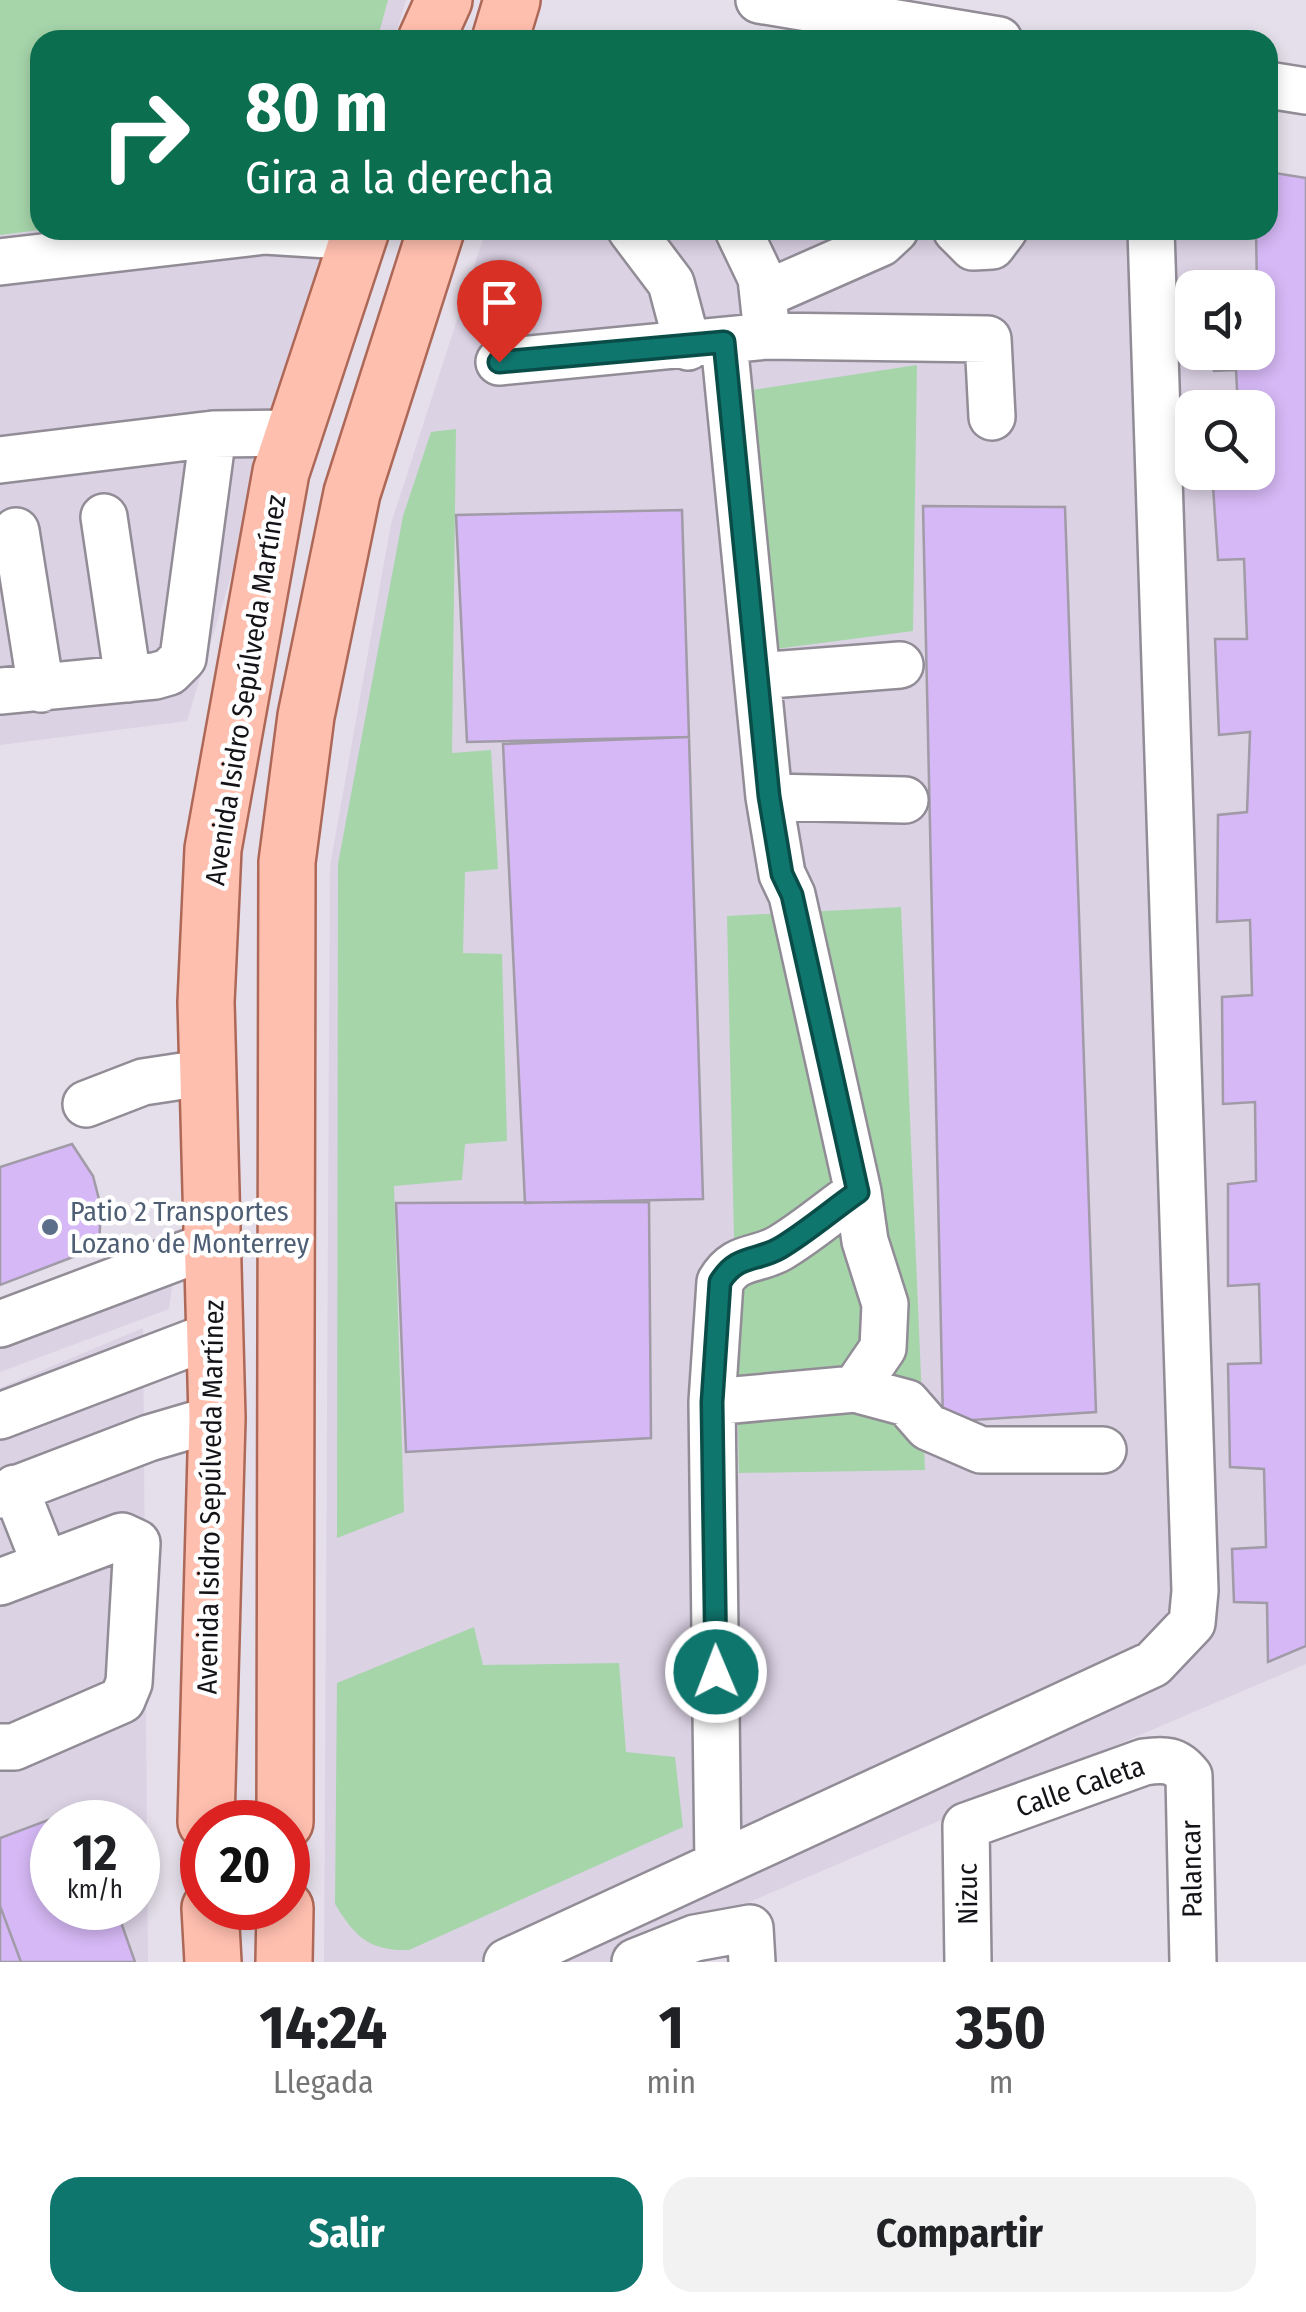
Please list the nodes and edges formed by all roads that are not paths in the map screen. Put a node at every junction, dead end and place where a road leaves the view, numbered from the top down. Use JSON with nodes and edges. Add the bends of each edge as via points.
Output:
{"nodes":[{"id":1,"x":444,"y":0,"type":"edge"},
{"id":2,"x":512,"y":0,"type":"edge"},
{"id":3,"x":759,"y":0,"type":"edge"},
{"id":4,"x":430,"y":30,"type":"edge"},
{"id":5,"x":503,"y":30,"type":"edge"},
{"id":6,"x":939,"y":30,"type":"edge"},
{"id":7,"x":1278,"y":87,"type":"edge"},
{"id":8,"x":1306,"y":91,"type":"edge"},
{"id":9,"x":182,"y":240,"type":"edge"},
{"id":10,"x":358,"y":240,"type":"edge"},
{"id":11,"x":433,"y":240,"type":"edge"},
{"id":12,"x":639,"y":240,"type":"edge"},
{"id":13,"x":743,"y":240,"type":"edge"},
{"id":14,"x":884,"y":240,"type":"edge"},
{"id":15,"x":967,"y":240,"type":"edge"},
{"id":16,"x":996,"y":240,"type":"edge"},
{"id":17,"x":1151,"y":240,"type":"edge"},
{"id":18,"x":0,"y":262,"type":"edge"},
{"id":19,"x":735,"y":330,"type":"junction"},
{"id":20,"x":499,"y":362,"type":"dead end"},
{"id":21,"x":992,"y":417,"type":"dead end"},
{"id":22,"x":294,"y":433,"type":"junction"},
{"id":23,"x":213,"y":434,"type":"junction"},
{"id":24,"x":0,"y":460,"type":"edge"},
{"id":25,"x":104,"y":518,"type":"dead end"},
{"id":26,"x":16,"y":531,"type":"dead end"},
{"id":27,"x":900,"y":665,"type":"dead end"},
{"id":28,"x":758,"y":676,"type":"junction"},
{"id":29,"x":128,"y":679,"type":"junction"},
{"id":30,"x":20,"y":690,"type":"edge"},
{"id":31,"x":769,"y":796,"type":"junction"},
{"id":32,"x":905,"y":800,"type":"dead end"},
{"id":33,"x":210,"y":1072,"type":"junction"},
{"id":34,"x":86,"y":1104,"type":"dead end"},
{"id":35,"x":858,"y":1192,"type":"junction"},
{"id":36,"x":210,"y":1245,"type":"junction"},
{"id":37,"x":0,"y":1324,"type":"edge"},
{"id":38,"x":215,"y":1334,"type":"junction"},
{"id":39,"x":855,"y":1389,"type":"junction"},
{"id":40,"x":712,"y":1402,"type":"junction"},
{"id":41,"x":0,"y":1416,"type":"edge"},
{"id":42,"x":217,"y":1418,"type":"junction"},
{"id":43,"x":1103,"y":1450,"type":"dead end"},
{"id":44,"x":214,"y":1477,"type":"junction"},
{"id":45,"x":8,"y":1492,"type":"edge"},
{"id":46,"x":45,"y":1564,"type":"junction"},
{"id":47,"x":0,"y":1582,"type":"edge"},
{"id":48,"x":286,"y":1610,"type":"junction"},
{"id":49,"x":0,"y":1747,"type":"edge"},
{"id":50,"x":1188,"y":1776,"type":"joint"},
{"id":51,"x":207,"y":1800,"type":"edge"},
{"id":52,"x":285,"y":1800,"type":"edge"},
{"id":53,"x":966,"y":1826,"type":"joint"},
{"id":54,"x":718,"y":1864,"type":"junction"},
{"id":55,"x":211,"y":1930,"type":"edge"},
{"id":56,"x":285,"y":1930,"type":"edge"},
{"id":57,"x":751,"y":1945,"type":"edge"},
{"id":58,"x":212,"y":1962,"type":"edge"},
{"id":59,"x":284,"y":1962,"type":"edge"},
{"id":60,"x":507,"y":1962,"type":"edge"},
{"id":61,"x":634,"y":1962,"type":"edge"},
{"id":62,"x":968,"y":1962,"type":"edge"},
{"id":63,"x":1193,"y":1962,"type":"edge"}],
"edges":[{"from":1,"to":4,"type":"main road"},
{"from":2,"to":5,"type":"main road"},
{"from":3,"to":6,"type":"street"},
{"from":7,"to":8,"type":"street"},
{"from":9,"to":18,"type":"street"},
{"from":10,"to":22,"type":"main road","name":"Avenida Isidro Sepúlveda Martínez"},
{"from":11,"to":48,"type":"main road","via":[[352,493],[306,716],[287,862]]},
{"from":12,"to":19,"type":"street","via":[[671,283]]},
{"from":13,"to":19,"type":"street","via":[[761,278]]},
{"from":14,"to":19,"type":"street"},
{"from":15,"to":16,"type":"street","via":[[992,246]]},
{"from":17,"to":54,"type":"street","via":[[1192,1622],[1153,1664]]},
{"from":19,"to":20,"type":"street"},
{"from":19,"to":21,"type":"street","via":[[988,339]]},
{"from":19,"to":28,"type":"street"},
{"from":22,"to":23,"type":"street"},
{"from":22,"to":33,"type":"main road","name":"Avenida Isidro Sepúlveda Martínez","via":[[213,849]]},
{"from":23,"to":24,"type":"street"},
{"from":23,"to":29,"type":"street","via":[[183,658],[169,672]]},
{"from":25,"to":29,"type":"street"},
{"from":26,"to":30,"type":"street"},
{"from":27,"to":28,"type":"street"},
{"from":28,"to":31,"type":"street"},
{"from":29,"to":30,"type":"street"},
{"from":31,"to":32,"type":"street"},
{"from":31,"to":35,"type":"street"},
{"from":33,"to":34,"type":"street","via":[[143,1082]]},
{"from":33,"to":36,"type":"main road","name":"Avenida Isidro Sepúlveda Martínez"},
{"from":35,"to":39,"type":"street","via":[[885,1304],[883,1348]]},
{"from":35,"to":40,"type":"street","via":[[775,1252],[730,1266],[720,1282]]},
{"from":36,"to":37,"type":"street"},
{"from":36,"to":38,"type":"main road","name":"Avenida Isidro Sepúlveda Martínez"},
{"from":38,"to":41,"type":"street"},
{"from":38,"to":42,"type":"main road","name":"Avenida Isidro Sepúlveda Martínez"},
{"from":39,"to":40,"type":"street"},
{"from":39,"to":43,"type":"street","via":[[907,1403],[928,1427],[981,1450]]},
{"from":40,"to":54,"type":"street"},
{"from":42,"to":44,"type":"main road","name":"Avenida Isidro Sepúlveda Martínez"},
{"from":42,"to":45,"type":"street"},
{"from":44,"to":48,"type":"main road","via":[[249,1476],[259,1486]]},
{"from":44,"to":51,"type":"main road","name":"Avenida Isidro Sepúlveda Martínez"},
{"from":45,"to":46,"type":"street"},
{"from":46,"to":47,"type":"street"},
{"from":46,"to":49,"type":"street","via":[[122,1536],[136,1543],[129,1683],[114,1705]]},
{"from":48,"to":52,"type":"main road"},
{"from":50,"to":53,"type":"street","name":"Calle Caleta","via":[[1180,1764],[1144,1762]]},
{"from":50,"to":63,"type":"street","name":"Palancar"},
{"from":53,"to":62,"type":"street","name":"Nizuc"},
{"from":54,"to":60,"type":"street"},
{"from":55,"to":58,"type":"main road"},
{"from":56,"to":59,"type":"main road"},
{"from":57,"to":61,"type":"street","via":[[695,1938]]}]}
